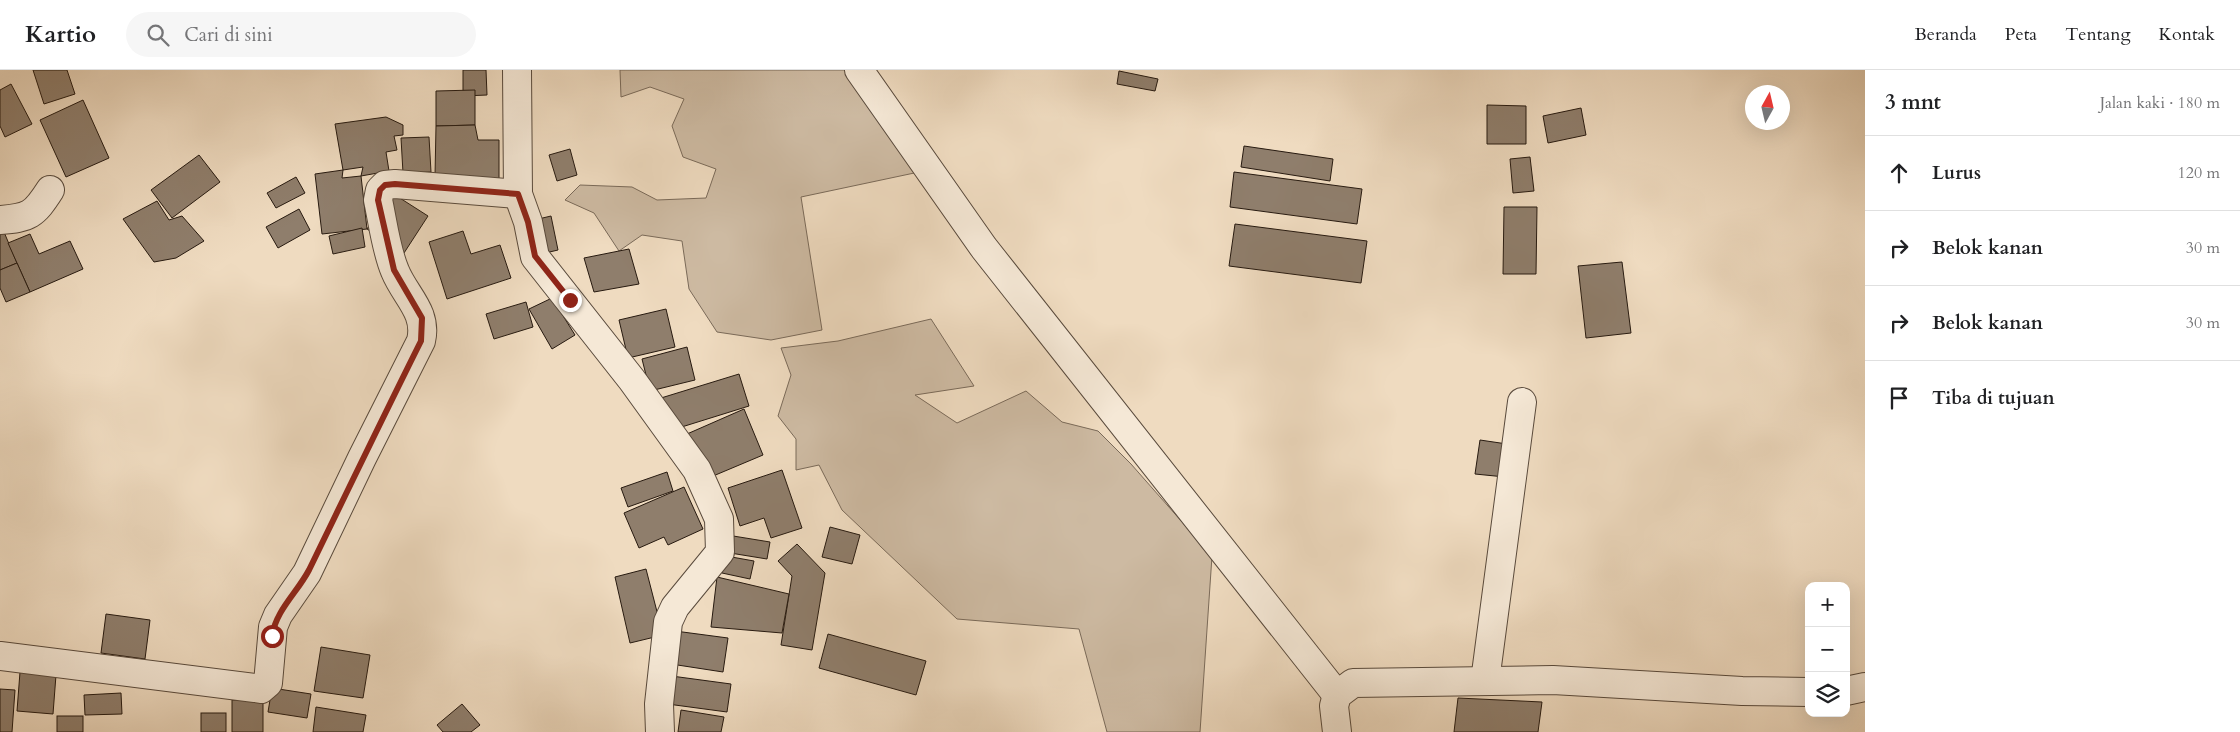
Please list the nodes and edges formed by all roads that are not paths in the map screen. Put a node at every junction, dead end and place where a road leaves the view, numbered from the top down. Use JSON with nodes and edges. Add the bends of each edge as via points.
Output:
{"nodes":[{"id":1,"x":517,"y":70,"type":"edge"},
{"id":2,"x":859,"y":70,"type":"edge"},
{"id":3,"x":50,"y":190,"type":"dead end"},
{"id":4,"x":518,"y":194,"type":"junction"},
{"id":5,"x":0,"y":220,"type":"edge"},
{"id":6,"x":1522,"y":402,"type":"dead end"},
{"id":7,"x":0,"y":656,"type":"edge"},
{"id":8,"x":1485,"y":681,"type":"junction"},
{"id":9,"x":1865,"y":687,"type":"edge"},
{"id":10,"x":1850,"y":690,"type":"edge"},
{"id":11,"x":1805,"y":692,"type":"edge"},
{"id":12,"x":1336,"y":696,"type":"junction"},
{"id":13,"x":660,"y":732,"type":"edge"},
{"id":14,"x":1337,"y":732,"type":"edge"}],
"edges":[{"from":1,"to":4,"type":"street"},
{"from":2,"to":12,"type":"street","via":[[984,248]]},
{"from":3,"to":5,"type":"street","via":[[38,208],[23,219]]},
{"from":4,"to":7,"type":"street","via":[[395,184],[385,185],[380,190],[378,200],[394,270],[420,312],[421,341],[307,573],[278,615],[272,636],[270,678],[265,686],[261,689]]},
{"from":4,"to":13,"type":"street","via":[[535,256],[692,462],[719,519],[720,552],[675,607],[668,622],[659,704]]},
{"from":6,"to":8,"type":"street"},
{"from":8,"to":11,"type":"street","via":[[1553,680]]},
{"from":8,"to":12,"type":"street","via":[[1353,683]]},
{"from":9,"to":10,"type":"street"},
{"from":12,"to":14,"type":"street"}]}
